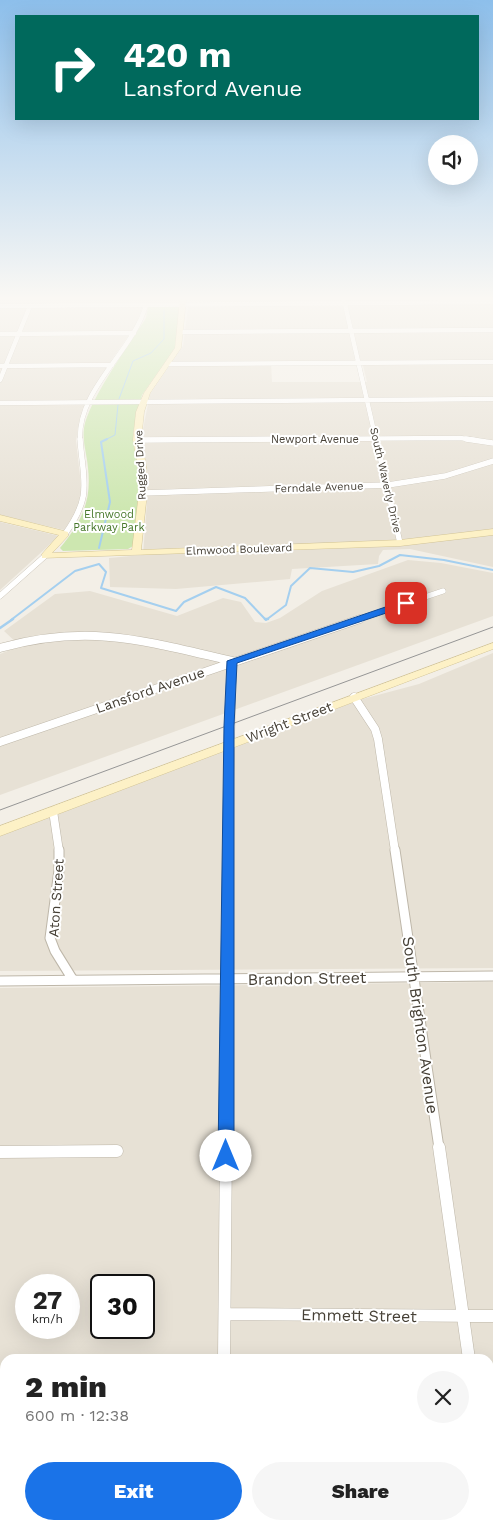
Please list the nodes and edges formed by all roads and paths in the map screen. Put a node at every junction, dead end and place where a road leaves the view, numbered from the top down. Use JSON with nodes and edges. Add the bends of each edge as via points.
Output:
{"nodes":[{"id":1,"x":108,"y":371,"type":"edge"},
{"id":2,"x":163,"y":371,"type":"edge"},
{"id":3,"x":361,"y":371,"type":"edge"},
{"id":4,"x":367,"y":400,"type":"junction"},
{"id":5,"x":493,"y":400,"type":"edge"},
{"id":6,"x":91,"y":402,"type":"junction"},
{"id":7,"x":143,"y":402,"type":"junction"},
{"id":8,"x":0,"y":403,"type":"edge"},
{"id":9,"x":376,"y":439,"type":"junction"},
{"id":10,"x":137,"y":440,"type":"junction"},
{"id":11,"x":493,"y":443,"type":"edge"},
{"id":12,"x":493,"y":461,"type":"edge"},
{"id":13,"x":388,"y":485,"type":"junction"},
{"id":14,"x":142,"y":493,"type":"junction"},
{"id":15,"x":0,"y":518,"type":"edge"},
{"id":16,"x":493,"y":532,"type":"edge"},
{"id":17,"x":65,"y":534,"type":"junction"},
{"id":18,"x":400,"y":543,"type":"junction"},
{"id":19,"x":136,"y":552,"type":"junction"},
{"id":20,"x":45,"y":556,"type":"junction"},
{"id":21,"x":443,"y":591,"type":"dead end"},
{"id":22,"x":0,"y":596,"type":"edge"},
{"id":23,"x":493,"y":646,"type":"edge"},
{"id":24,"x":0,"y":648,"type":"edge"},
{"id":25,"x":202,"y":654,"type":"junction"},
{"id":26,"x":232,"y":661,"type":"junction"},
{"id":27,"x":203,"y":672,"type":"junction"},
{"id":28,"x":354,"y":697,"type":"junction"},
{"id":29,"x":0,"y":742,"type":"edge"},
{"id":30,"x":229,"y":745,"type":"junction"},
{"id":31,"x":53,"y":811,"type":"junction"},
{"id":32,"x":0,"y":831,"type":"edge"},
{"id":33,"x":493,"y":976,"type":"edge"},
{"id":34,"x":415,"y":977,"type":"junction"},
{"id":35,"x":228,"y":979,"type":"junction"},
{"id":36,"x":73,"y":980,"type":"junction"},
{"id":37,"x":0,"y":981,"type":"edge"},
{"id":38,"x":117,"y":1151,"type":"dead end"},
{"id":39,"x":0,"y":1152,"type":"edge"},
{"id":40,"x":224,"y":1314,"type":"junction"},
{"id":41,"x":462,"y":1316,"type":"junction"},
{"id":42,"x":493,"y":1316,"type":"edge"},
{"id":43,"x":224,"y":1354,"type":"edge"},
{"id":44,"x":468,"y":1354,"type":"edge"}],
"edges":[{"from":1,"to":6,"type":"street"},
{"from":2,"to":7,"type":"street","name":"Rugged Drive"},
{"from":3,"to":4,"type":"street","name":"South Waverly Drive"},
{"from":4,"to":5,"type":"street"},
{"from":4,"to":7,"type":"street"},
{"from":4,"to":9,"type":"street","name":"South Waverly Drive"},
{"from":6,"to":7,"type":"street"},
{"from":6,"to":8,"type":"street"},
{"from":6,"to":17,"type":"street","via":[[80,435],[85,470],[84,497],[81,509]]},
{"from":7,"to":10,"type":"street","name":"Rugged Drive"},
{"from":9,"to":10,"type":"street","name":"Newport Avenue"},
{"from":9,"to":11,"type":"street","name":"Newport Avenue","via":[[460,438]]},
{"from":9,"to":13,"type":"street","name":"South Waverly Drive"},
{"from":10,"to":14,"type":"street","name":"Rugged Drive","via":[[142,466]]},
{"from":12,"to":13,"type":"street","name":"Ferndale Avenue","via":[[445,476]]},
{"from":13,"to":14,"type":"street","name":"Ferndale Avenue"},
{"from":13,"to":18,"type":"street","name":"South Waverly Drive"},
{"from":14,"to":19,"type":"street","name":"Rugged Drive"},
{"from":15,"to":17,"type":"street"},
{"from":16,"to":18,"type":"street","name":"Elmwood Boulevard"},
{"from":17,"to":20,"type":"street"},
{"from":18,"to":19,"type":"street","name":"Elmwood Boulevard"},
{"from":19,"to":20,"type":"street","name":"Elmwood Boulevard"},
{"from":20,"to":22,"type":"street"},
{"from":21,"to":26,"type":"street","name":"Lansford Avenue"},
{"from":23,"to":28,"type":"street","name":"Wright Street"},
{"from":24,"to":25,"type":"street","via":[[37,638],[89,634],[128,638]]},
{"from":25,"to":26,"type":"street"},
{"from":25,"to":27,"type":"street","via":[[205,662]]},
{"from":26,"to":27,"type":"street","name":"Lansford Avenue"},
{"from":26,"to":30,"type":"street"},
{"from":27,"to":29,"type":"street","name":"Lansford Avenue"},
{"from":28,"to":30,"type":"street","name":"Wright Street"},
{"from":28,"to":34,"type":"street","name":"South Brighton Avenue","via":[[378,739]]},
{"from":30,"to":31,"type":"street","name":"Wright Street"},
{"from":30,"to":35,"type":"street"},
{"from":31,"to":32,"type":"street","name":"Wright Street"},
{"from":31,"to":36,"type":"street","name":"Aton Street","via":[[59,870],[50,938],[61,964]]},
{"from":33,"to":34,"type":"street","name":"Brandon Street"},
{"from":34,"to":35,"type":"street","name":"Brandon Street"},
{"from":34,"to":41,"type":"street","name":"South Brighton Avenue"},
{"from":35,"to":36,"type":"street","name":"Brandon Street"},
{"from":35,"to":40,"type":"street"},
{"from":36,"to":37,"type":"street","name":"Brandon Street"},
{"from":38,"to":39,"type":"street"},
{"from":40,"to":41,"type":"street","name":"Emmett Street"},
{"from":40,"to":43,"type":"street"},
{"from":41,"to":42,"type":"street","name":"Emmett Street"},
{"from":41,"to":44,"type":"street","name":"South Brighton Avenue"}]}
